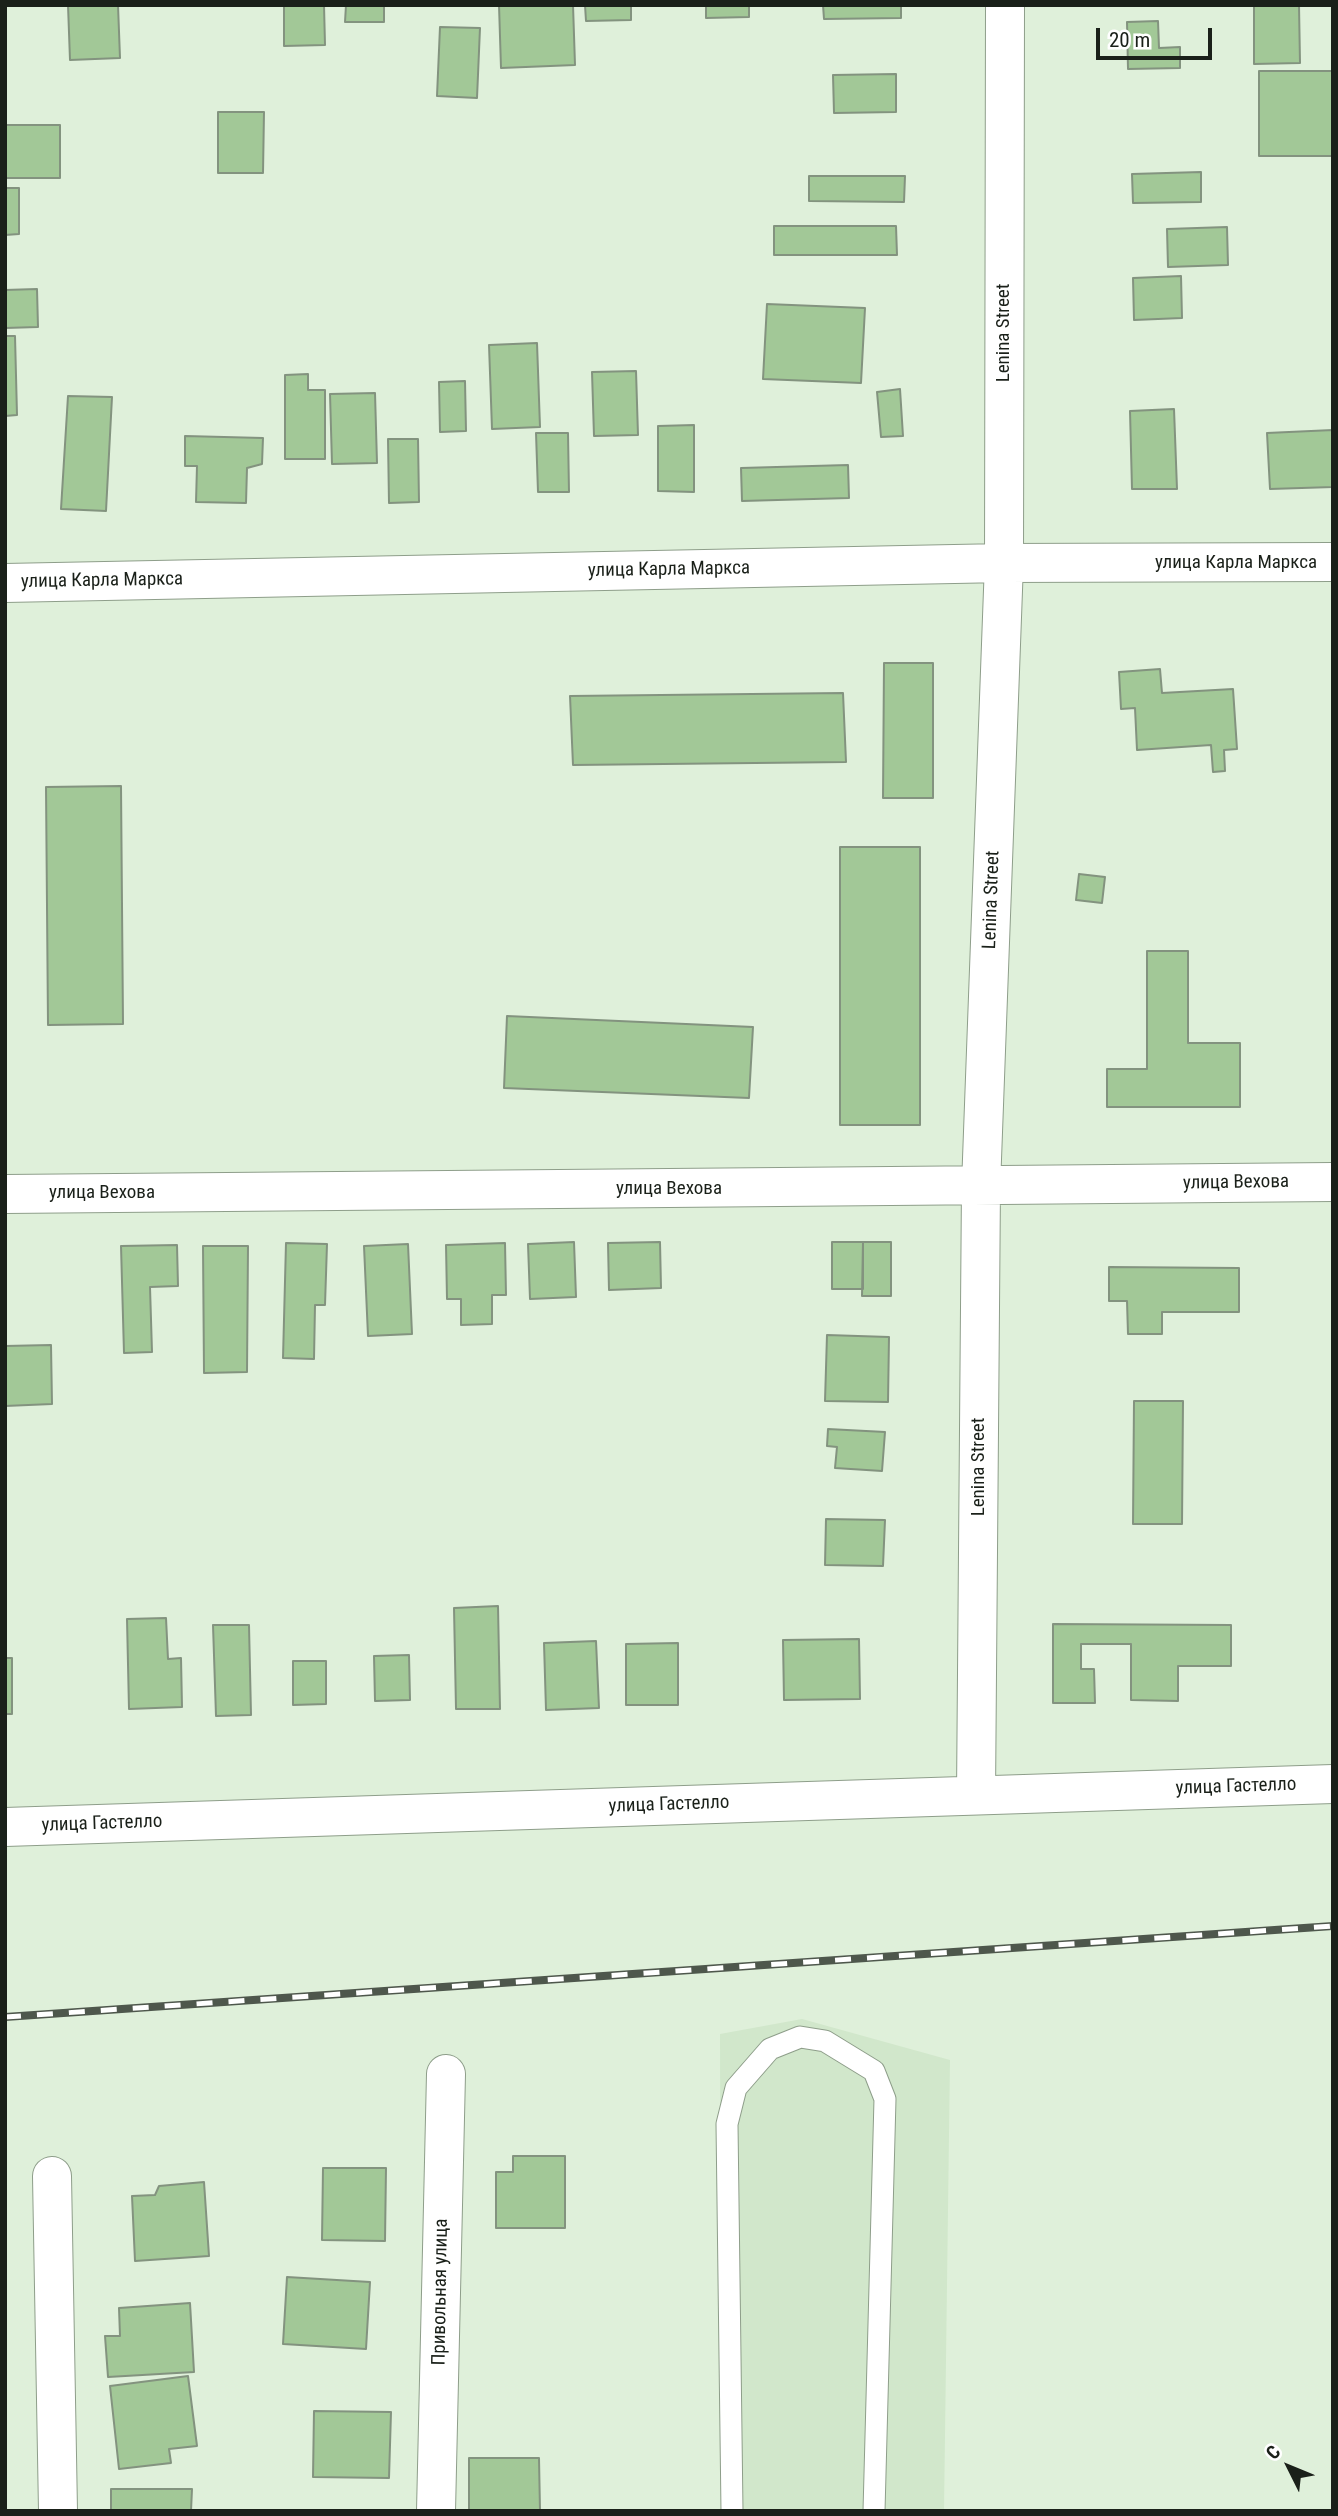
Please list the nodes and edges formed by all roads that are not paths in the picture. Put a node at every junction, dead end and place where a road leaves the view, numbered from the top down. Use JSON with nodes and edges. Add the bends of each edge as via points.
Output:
{"nodes":[{"id":1,"x":1005,"y":5,"type":"edge"},
{"id":2,"x":1333,"y":562,"type":"edge"},
{"id":3,"x":1004,"y":563,"type":"junction"},
{"id":4,"x":5,"y":583,"type":"edge"},
{"id":5,"x":1333,"y":1182,"type":"edge"},
{"id":6,"x":981,"y":1186,"type":"junction"},
{"id":7,"x":5,"y":1194,"type":"edge"},
{"id":8,"x":1333,"y":1784,"type":"edge"},
{"id":9,"x":976,"y":1794,"type":"junction"},
{"id":10,"x":5,"y":1827,"type":"edge"},
{"id":11,"x":446,"y":2074,"type":"dead end"},
{"id":12,"x":52,"y":2176,"type":"dead end"},
{"id":13,"x":58,"y":2511,"type":"edge"},
{"id":14,"x":436,"y":2511,"type":"edge"},
{"id":15,"x":732,"y":2511,"type":"edge"},
{"id":16,"x":874,"y":2511,"type":"edge"}],
"edges":[{"from":1,"to":3,"type":"street","name":"Lenina Street"},
{"from":2,"to":3,"type":"street","name":"улица Карла Маркса"},
{"from":3,"to":4,"type":"street","name":"улица Карла Маркса"},
{"from":3,"to":6,"type":"street","name":"Lenina Street"},
{"from":5,"to":6,"type":"street","name":"улица Вехова"},
{"from":6,"to":7,"type":"street","name":"улица Вехова"},
{"from":6,"to":9,"type":"street","name":"Lenina Street"},
{"from":8,"to":9,"type":"street","name":"улица Гастелло"},
{"from":9,"to":10,"type":"street","name":"улица Гастелло"},
{"from":11,"to":14,"type":"street","name":"Привольная улица"},
{"from":12,"to":13,"type":"street"},
{"from":15,"to":16,"type":"lane","via":[[727,2124],[736,2088],[770,2049],[800,2037],[825,2041],[874,2071],[885,2099]]}]}
